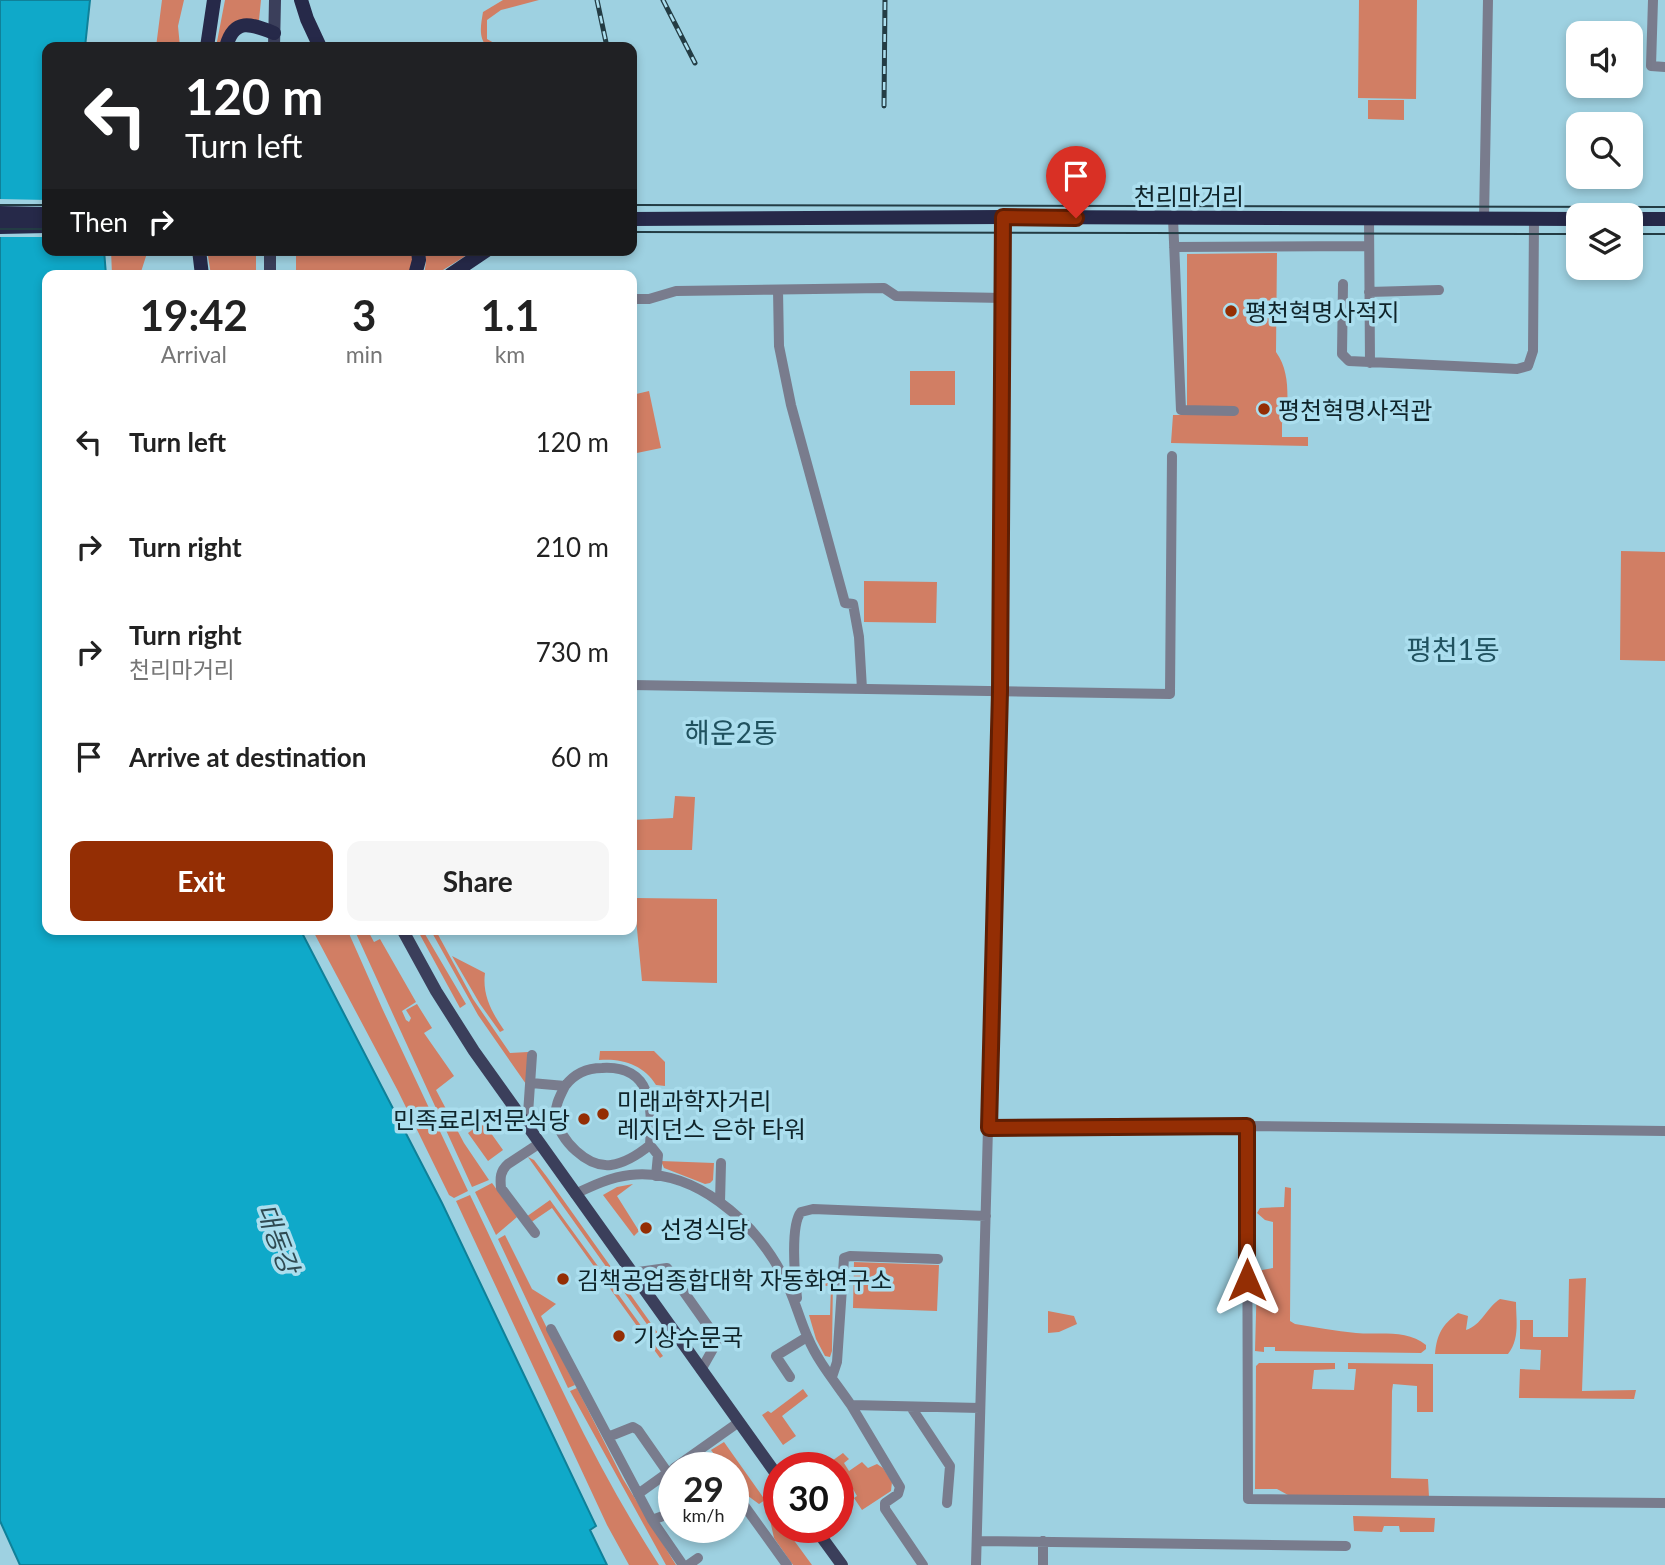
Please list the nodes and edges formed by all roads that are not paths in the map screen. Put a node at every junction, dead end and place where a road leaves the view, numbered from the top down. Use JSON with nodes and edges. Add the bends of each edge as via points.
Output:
{"nodes":[{"id":1,"x":214,"y":0,"type":"edge"},
{"id":2,"x":275,"y":0,"type":"edge"},
{"id":3,"x":301,"y":0,"type":"edge"},
{"id":4,"x":1488,"y":0,"type":"edge"},
{"id":5,"x":1653,"y":0,"type":"edge"},
{"id":6,"x":274,"y":40,"type":"edge"},
{"id":7,"x":208,"y":42,"type":"edge"},
{"id":8,"x":228,"y":42,"type":"edge"},
{"id":9,"x":318,"y":42,"type":"edge"},
{"id":10,"x":1665,"y":67,"type":"edge"},
{"id":11,"x":0,"y":213,"type":"edge"},
{"id":12,"x":42,"y":214,"type":"edge"},
{"id":13,"x":1003,"y":217,"type":"junction"},
{"id":14,"x":1173,"y":218,"type":"junction"},
{"id":15,"x":1369,"y":218,"type":"junction"},
{"id":16,"x":637,"y":219,"type":"edge"},
{"id":17,"x":1484,"y":219,"type":"junction"},
{"id":18,"x":1534,"y":219,"type":"junction"},
{"id":19,"x":1566,"y":219,"type":"edge"},
{"id":20,"x":1643,"y":219,"type":"edge"},
{"id":21,"x":1665,"y":219,"type":"edge"},
{"id":22,"x":42,"y":226,"type":"edge"},
{"id":23,"x":0,"y":227,"type":"edge"},
{"id":24,"x":1368,"y":246,"type":"junction"},
{"id":25,"x":1174,"y":247,"type":"junction"},
{"id":26,"x":478,"y":256,"type":"edge"},
{"id":27,"x":457,"y":270,"type":"edge"},
{"id":28,"x":1343,"y":284,"type":"dead end"},
{"id":29,"x":778,"y":290,"type":"junction"},
{"id":30,"x":1439,"y":290,"type":"dead end"},
{"id":31,"x":1369,"y":292,"type":"junction"},
{"id":32,"x":1004,"y":298,"type":"junction"},
{"id":33,"x":637,"y":299,"type":"edge"},
{"id":34,"x":1370,"y":363,"type":"junction"},
{"id":35,"x":1234,"y":411,"type":"dead end"},
{"id":36,"x":1172,"y":456,"type":"dead end"},
{"id":37,"x":637,"y":685,"type":"edge"},
{"id":38,"x":862,"y":689,"type":"junction"},
{"id":39,"x":1000,"y":691,"type":"junction"},
{"id":40,"x":405,"y":935,"type":"edge"},
{"id":41,"x":532,"y":1055,"type":"dead end"},
{"id":42,"x":531,"y":1083,"type":"junction"},
{"id":43,"x":565,"y":1086,"type":"junction"},
{"id":44,"x":1247,"y":1126,"type":"junction"},
{"id":45,"x":989,"y":1128,"type":"junction"},
{"id":46,"x":531,"y":1131,"type":"junction"},
{"id":47,"x":1665,"y":1131,"type":"edge"},
{"id":48,"x":540,"y":1143,"type":"junction"},
{"id":49,"x":650,"y":1145,"type":"junction"},
{"id":50,"x":721,"y":1163,"type":"dead end"},
{"id":51,"x":656,"y":1176,"type":"junction"},
{"id":52,"x":575,"y":1194,"type":"junction"},
{"id":53,"x":720,"y":1202,"type":"junction"},
{"id":54,"x":986,"y":1216,"type":"junction"},
{"id":55,"x":535,"y":1233,"type":"dead end"},
{"id":56,"x":938,"y":1259,"type":"dead end"},
{"id":57,"x":631,"y":1273,"type":"junction"},
{"id":58,"x":797,"y":1305,"type":"junction"},
{"id":59,"x":551,"y":1329,"type":"dead end"},
{"id":60,"x":807,"y":1337,"type":"junction"},
{"id":61,"x":701,"y":1370,"type":"junction"},
{"id":62,"x":790,"y":1377,"type":"dead end"},
{"id":63,"x":832,"y":1377,"type":"junction"},
{"id":64,"x":850,"y":1405,"type":"junction"},
{"id":65,"x":911,"y":1406,"type":"junction"},
{"id":66,"x":980,"y":1408,"type":"junction"},
{"id":67,"x":739,"y":1422,"type":"junction"},
{"id":68,"x":608,"y":1437,"type":"junction"},
{"id":69,"x":697,"y":1452,"type":"edge"},
{"id":70,"x":658,"y":1454,"type":"edge"},
{"id":71,"x":763,"y":1456,"type":"edge"},
{"id":72,"x":658,"y":1480,"type":"edge"},
{"id":73,"x":638,"y":1494,"type":"junction"},
{"id":74,"x":947,"y":1503,"type":"dead end"},
{"id":75,"x":1665,"y":1503,"type":"edge"},
{"id":76,"x":749,"y":1512,"type":"edge"},
{"id":77,"x":658,"y":1518,"type":"edge"},
{"id":78,"x":652,"y":1520,"type":"junction"},
{"id":79,"x":977,"y":1541,"type":"junction"},
{"id":80,"x":1043,"y":1541,"type":"junction"},
{"id":81,"x":826,"y":1543,"type":"edge"},
{"id":82,"x":1346,"y":1546,"type":"dead end"},
{"id":83,"x":698,"y":1558,"type":"dead end"},
{"id":84,"x":683,"y":1565,"type":"edge"},
{"id":85,"x":688,"y":1565,"type":"edge"},
{"id":86,"x":787,"y":1565,"type":"edge"},
{"id":87,"x":842,"y":1565,"type":"edge"},
{"id":88,"x":923,"y":1565,"type":"edge"},
{"id":89,"x":976,"y":1565,"type":"edge"},
{"id":90,"x":1043,"y":1565,"type":"edge"}],
"edges":[{"from":1,"to":7,"type":"highway"},
{"from":2,"to":6,"type":"main road"},
{"from":3,"to":9,"type":"highway"},
{"from":4,"to":17,"type":"street"},
{"from":5,"to":10,"type":"street","via":[[1651,66]]},
{"from":6,"to":8,"type":"highway","via":[[257,26],[243,25]]},
{"from":11,"to":12,"type":"highway"},
{"from":13,"to":14,"type":"highway","name":"천리마거리"},
{"from":13,"to":16,"type":"highway","name":"천리마거리"},
{"from":13,"to":32,"type":"street"},
{"from":14,"to":15,"type":"highway","name":"천리마거리"},
{"from":14,"to":25,"type":"street"},
{"from":15,"to":17,"type":"highway","name":"천리마거리"},
{"from":15,"to":24,"type":"street"},
{"from":17,"to":18,"type":"highway","name":"천리마거리"},
{"from":18,"to":19,"type":"highway","name":"천리마거리"},
{"from":18,"to":34,"type":"street","via":[[1533,351],[1528,366]]},
{"from":20,"to":21,"type":"highway"},
{"from":22,"to":23,"type":"highway"},
{"from":24,"to":25,"type":"street"},
{"from":24,"to":31,"type":"street"},
{"from":25,"to":35,"type":"street","via":[[1181,410]]},
{"from":26,"to":27,"type":"highway"},
{"from":28,"to":34,"type":"street","via":[[1342,354],[1349,361]]},
{"from":29,"to":32,"type":"street","via":[[884,288],[896,296]]},
{"from":29,"to":33,"type":"street","via":[[676,291]]},
{"from":29,"to":38,"type":"street","via":[[779,346],[845,603],[853,604]]},
{"from":30,"to":31,"type":"street"},
{"from":31,"to":34,"type":"street"},
{"from":32,"to":39,"type":"street"},
{"from":36,"to":39,"type":"street","via":[[1170,694]]},
{"from":37,"to":38,"type":"street"},
{"from":38,"to":39,"type":"street"},
{"from":39,"to":45,"type":"street"},
{"from":40,"to":46,"type":"main road","via":[[474,1051]]},
{"from":41,"to":42,"type":"street"},
{"from":42,"to":43,"type":"street"},
{"from":42,"to":46,"type":"street"},
{"from":43,"to":49,"type":"street","via":[[578,1073],[597,1068],[616,1067],[634,1073],[650,1103]]},
{"from":43,"to":49,"type":"street","via":[[556,1120],[584,1159],[610,1165]]},
{"from":44,"to":45,"type":"street"},
{"from":44,"to":47,"type":"street"},
{"from":44,"to":75,"type":"street","via":[[1248,1499]]},
{"from":45,"to":54,"type":"street"},
{"from":46,"to":48,"type":"main road"},
{"from":48,"to":52,"type":"main road"},
{"from":48,"to":55,"type":"street","via":[[508,1164],[500,1180],[501,1188]]},
{"from":49,"to":51,"type":"street","via":[[658,1155]]},
{"from":50,"to":53,"type":"street"},
{"from":51,"to":52,"type":"street","via":[[616,1178]]},
{"from":51,"to":53,"type":"street","via":[[690,1183]]},
{"from":52,"to":57,"type":"main road"},
{"from":53,"to":58,"type":"street","via":[[748,1228],[781,1271]]},
{"from":54,"to":58,"type":"street","via":[[801,1212],[795,1228]]},
{"from":54,"to":66,"type":"street"},
{"from":56,"to":63,"type":"street","via":[[844,1258],[837,1363]]},
{"from":57,"to":61,"type":"main road"},
{"from":57,"to":61,"type":"street","via":[[667,1268],[718,1340]]},
{"from":58,"to":60,"type":"street"},
{"from":59,"to":68,"type":"street"},
{"from":60,"to":62,"type":"street","via":[[776,1356]]},
{"from":60,"to":63,"type":"street"},
{"from":61,"to":67,"type":"main road"},
{"from":63,"to":64,"type":"street"},
{"from":64,"to":65,"type":"street"},
{"from":64,"to":88,"type":"street","via":[[900,1488],[885,1509]]},
{"from":65,"to":66,"type":"street"},
{"from":65,"to":74,"type":"street","via":[[950,1466]]},
{"from":66,"to":79,"type":"street"},
{"from":67,"to":69,"type":"street"},
{"from":67,"to":71,"type":"main road"},
{"from":68,"to":70,"type":"street","via":[[633,1427]]},
{"from":68,"to":73,"type":"street"},
{"from":72,"to":73,"type":"street"},
{"from":73,"to":78,"type":"street"},
{"from":76,"to":86,"type":"street"},
{"from":77,"to":78,"type":"street"},
{"from":78,"to":84,"type":"street"},
{"from":79,"to":80,"type":"street"},
{"from":79,"to":89,"type":"street"},
{"from":80,"to":82,"type":"street"},
{"from":80,"to":90,"type":"street"},
{"from":81,"to":87,"type":"main road"},
{"from":83,"to":85,"type":"street"}]}
